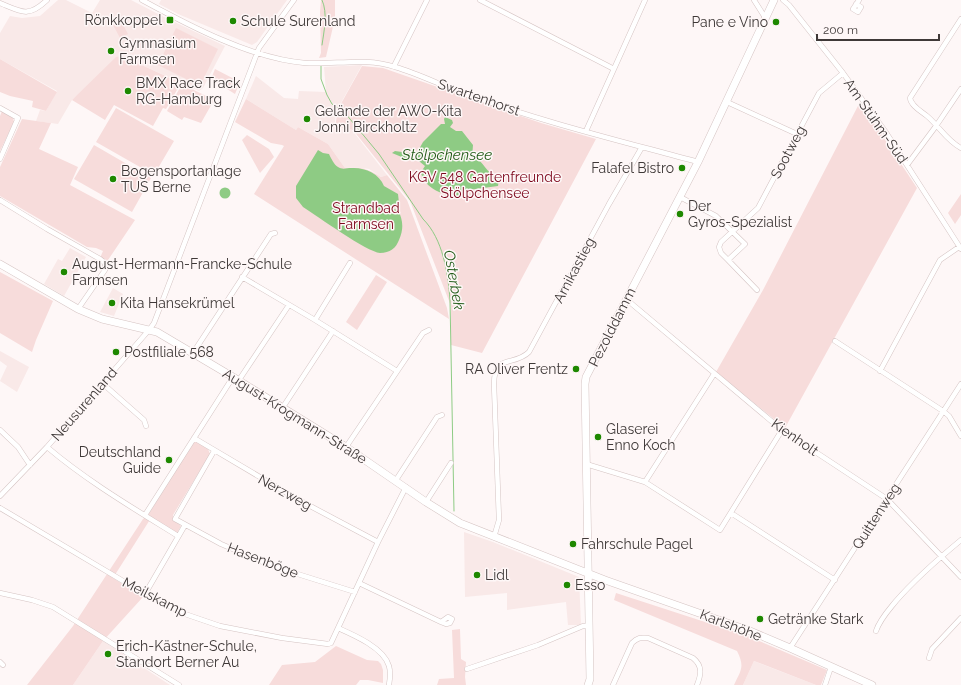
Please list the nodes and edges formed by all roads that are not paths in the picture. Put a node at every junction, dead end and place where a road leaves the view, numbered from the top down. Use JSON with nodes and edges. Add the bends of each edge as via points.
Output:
{"nodes":[{"id":1,"x":47,"y":0,"type":"edge"},
{"id":2,"x":142,"y":0,"type":"edge"},
{"id":3,"x":294,"y":0,"type":"edge"},
{"id":4,"x":427,"y":0,"type":"edge"},
{"id":5,"x":480,"y":0,"type":"edge"},
{"id":6,"x":645,"y":0,"type":"edge"},
{"id":7,"x":754,"y":0,"type":"edge"},
{"id":8,"x":774,"y":0,"type":"edge"},
{"id":9,"x":783,"y":0,"type":"edge"},
{"id":10,"x":791,"y":0,"type":"edge"},
{"id":11,"x":0,"y":3,"type":"edge"},
{"id":12,"x":789,"y":6,"type":"junction"},
{"id":13,"x":766,"y":19,"type":"junction"},
{"id":14,"x":961,"y":19,"type":"edge"},
{"id":15,"x":257,"y":53,"type":"junction"},
{"id":16,"x":394,"y":66,"type":"junction"},
{"id":17,"x":614,"y":69,"type":"junction"},
{"id":18,"x":843,"y":73,"type":"junction"},
{"id":19,"x":961,"y":89,"type":"edge"},
{"id":20,"x":727,"y":102,"type":"junction"},
{"id":21,"x":0,"y":108,"type":"edge"},
{"id":22,"x":936,"y":126,"type":"junction"},
{"id":23,"x":586,"y":131,"type":"junction"},
{"id":24,"x":797,"y":134,"type":"junction"},
{"id":25,"x":642,"y":146,"type":"junction"},
{"id":26,"x":961,"y":148,"type":"edge"},
{"id":27,"x":0,"y":159,"type":"edge"},
{"id":28,"x":698,"y":162,"type":"junction"},
{"id":29,"x":907,"y":165,"type":"junction"},
{"id":30,"x":680,"y":197,"type":"junction"},
{"id":31,"x":0,"y":200,"type":"edge"},
{"id":32,"x":733,"y":231,"type":"junction"},
{"id":33,"x":275,"y":233,"type":"dead end"},
{"id":34,"x":960,"y":248,"type":"edge"},
{"id":35,"x":728,"y":260,"type":"junction"},
{"id":36,"x":350,"y":263,"type":"dead end"},
{"id":37,"x":0,"y":264,"type":"edge"},
{"id":38,"x":242,"y":277,"type":"junction"},
{"id":39,"x":758,"y":290,"type":"dead end"},
{"id":40,"x":626,"y":299,"type":"junction"},
{"id":41,"x":289,"y":305,"type":"junction"},
{"id":42,"x":78,"y":309,"type":"junction"},
{"id":43,"x":315,"y":320,"type":"junction"},
{"id":44,"x":149,"y":330,"type":"junction"},
{"id":45,"x":429,"y":330,"type":"dead end"},
{"id":46,"x":333,"y":331,"type":"junction"},
{"id":47,"x":834,"y":341,"type":"dead end"},
{"id":48,"x":192,"y":353,"type":"junction"},
{"id":49,"x":397,"y":371,"type":"junction"},
{"id":50,"x":880,"y":371,"type":"junction"},
{"id":51,"x":714,"y":374,"type":"junction"},
{"id":52,"x":236,"y":379,"type":"junction"},
{"id":53,"x":102,"y":384,"type":"junction"},
{"id":54,"x":961,"y":384,"type":"edge"},
{"id":55,"x":282,"y":407,"type":"junction"},
{"id":56,"x":943,"y":411,"type":"junction"},
{"id":57,"x":442,"y":415,"type":"dead end"},
{"id":58,"x":146,"y":426,"type":"dead end"},
{"id":59,"x":0,"y":430,"type":"edge"},
{"id":60,"x":782,"y":430,"type":"junction"},
{"id":61,"x":961,"y":436,"type":"edge"},
{"id":62,"x":194,"y":438,"type":"junction"},
{"id":63,"x":47,"y":447,"type":"junction"},
{"id":64,"x":346,"y":447,"type":"junction"},
{"id":65,"x":214,"y":451,"type":"junction"},
{"id":66,"x":451,"y":463,"type":"dead end"},
{"id":67,"x":586,"y":464,"type":"junction"},
{"id":68,"x":30,"y":465,"type":"junction"},
{"id":69,"x":396,"y":480,"type":"junction"},
{"id":70,"x":645,"y":482,"type":"junction"},
{"id":71,"x":406,"y":487,"type":"junction"},
{"id":72,"x":0,"y":496,"type":"edge"},
{"id":73,"x":887,"y":499,"type":"junction"},
{"id":74,"x":426,"y":502,"type":"junction"},
{"id":75,"x":0,"y":508,"type":"edge"},
{"id":76,"x":731,"y":513,"type":"junction"},
{"id":77,"x":145,"y":514,"type":"junction"},
{"id":78,"x":185,"y":525,"type":"junction"},
{"id":79,"x":178,"y":536,"type":"junction"},
{"id":80,"x":494,"y":537,"type":"junction"},
{"id":81,"x":961,"y":540,"type":"edge"},
{"id":82,"x":378,"y":542,"type":"junction"},
{"id":83,"x":941,"y":556,"type":"junction"},
{"id":84,"x":588,"y":573,"type":"junction"},
{"id":85,"x":961,"y":577,"type":"edge"},
{"id":86,"x":835,"y":580,"type":"junction"},
{"id":87,"x":359,"y":583,"type":"junction"},
{"id":88,"x":355,"y":592,"type":"junction"},
{"id":89,"x":0,"y":593,"type":"edge"},
{"id":90,"x":145,"y":594,"type":"junction"},
{"id":91,"x":961,"y":618,"type":"edge"},
{"id":92,"x":441,"y":622,"type":"dead end"},
{"id":93,"x":589,"y":626,"type":"junction"},
{"id":94,"x":338,"y":628,"type":"junction"},
{"id":95,"x":876,"y":631,"type":"dead end"},
{"id":96,"x":790,"y":648,"type":"junction"},
{"id":97,"x":929,"y":658,"type":"dead end"},
{"id":98,"x":831,"y":668,"type":"junction"},
{"id":99,"x":467,"y":669,"type":"dead end"},
{"id":100,"x":179,"y":685,"type":"edge"},
{"id":101,"x":389,"y":685,"type":"edge"},
{"id":102,"x":588,"y":685,"type":"edge"},
{"id":103,"x":613,"y":685,"type":"edge"},
{"id":104,"x":697,"y":685,"type":"edge"},
{"id":105,"x":825,"y":685,"type":"edge"},
{"id":106,"x":872,"y":685,"type":"edge"}],
"edges":[{"from":1,"to":11,"type":"street","via":[[29,12],[20,12]]},
{"from":2,"to":15,"type":"street","name":"Swartenhorst","via":[[181,21]]},
{"from":3,"to":15,"type":"street","name":"Neusurenland"},
{"from":4,"to":16,"type":"street"},
{"from":5,"to":17,"type":"street"},
{"from":6,"to":17,"type":"street"},
{"from":7,"to":13,"type":"street"},
{"from":8,"to":13,"type":"main road","name":"Pezolddamm"},
{"from":9,"to":12,"type":"street","name":"Am Stühm-Süd"},
{"from":10,"to":12,"type":"street"},
{"from":12,"to":18,"type":"street","name":"Am Stühm-Süd"},
{"from":13,"to":20,"type":"main road","name":"Pezolddamm"},
{"from":14,"to":22,"type":"street","via":[[910,97],[912,104]]},
{"from":15,"to":16,"type":"street","name":"Swartenhorst","via":[[304,63],[366,61]]},
{"from":15,"to":44,"type":"street","name":"Neusurenland","via":[[162,304]]},
{"from":16,"to":23,"type":"street","name":"Swartenhorst","via":[[468,95]]},
{"from":17,"to":23,"type":"street"},
{"from":18,"to":24,"type":"street","name":"Sootweg","via":[[819,93]]},
{"from":18,"to":29,"type":"street","name":"Am Stühm-Süd"},
{"from":19,"to":22,"type":"street"},
{"from":20,"to":24,"type":"street"},
{"from":20,"to":28,"type":"main road","name":"Pezolddamm"},
{"from":21,"to":27,"type":"street","via":[[18,118]]},
{"from":22,"to":26,"type":"street"},
{"from":22,"to":29,"type":"street"},
{"from":23,"to":25,"type":"street","name":"Swartenhorst"},
{"from":24,"to":32,"type":"street","name":"Sootweg","via":[[758,208]]},
{"from":25,"to":28,"type":"street","name":"Swartenhorst"},
{"from":25,"to":80,"type":"street","name":"Arnikastieg","via":[[529,352],[519,359],[506,361],[496,371],[494,379],[499,520]]},
{"from":28,"to":30,"type":"main road","name":"Pezolddamm"},
{"from":29,"to":34,"type":"street","name":"Am Stühm-Süd"},
{"from":30,"to":32,"type":"street","via":[[716,216]]},
{"from":30,"to":40,"type":"main road","name":"Pezolddamm"},
{"from":31,"to":42,"type":"street","via":[[105,264],[105,270]]},
{"from":32,"to":35,"type":"street","name":"Sootweg","via":[[718,247]]},
{"from":32,"to":35,"type":"street","via":[[745,244]]},
{"from":33,"to":38,"type":"street","via":[[270,234]]},
{"from":34,"to":50,"type":"street","via":[[940,260]]},
{"from":35,"to":39,"type":"street"},
{"from":36,"to":43,"type":"street"},
{"from":37,"to":42,"type":"main road","name":"August-Krogmann-Straße"},
{"from":38,"to":41,"type":"street"},
{"from":38,"to":48,"type":"street"},
{"from":40,"to":51,"type":"street","name":"Kienholt"},
{"from":40,"to":67,"type":"main road","name":"Pezolddamm","via":[[586,377]]},
{"from":41,"to":43,"type":"street"},
{"from":41,"to":52,"type":"street"},
{"from":42,"to":44,"type":"main road","name":"August-Krogmann-Straße","via":[[102,319]]},
{"from":43,"to":46,"type":"street"},
{"from":44,"to":48,"type":"main road","name":"August-Krogmann-Straße","via":[[157,332]]},
{"from":44,"to":53,"type":"street","name":"Neusurenland"},
{"from":45,"to":49,"type":"street","via":[[423,333]]},
{"from":46,"to":49,"type":"street"},
{"from":46,"to":55,"type":"street"},
{"from":47,"to":50,"type":"street"},
{"from":48,"to":52,"type":"main road","name":"August-Krogmann-Straße"},
{"from":49,"to":64,"type":"street"},
{"from":50,"to":56,"type":"street"},
{"from":51,"to":60,"type":"street","name":"Kienholt"},
{"from":51,"to":70,"type":"street"},
{"from":52,"to":55,"type":"main road","name":"August-Krogmann-Straße"},
{"from":52,"to":62,"type":"street"},
{"from":53,"to":58,"type":"street","via":[[147,420]]},
{"from":53,"to":63,"type":"street","name":"Neusurenland"},
{"from":54,"to":56,"type":"street","name":"Quittenweg"},
{"from":55,"to":64,"type":"main road","name":"August-Krogmann-Straße"},
{"from":56,"to":61,"type":"street"},
{"from":56,"to":73,"type":"street","name":"Quittenweg"},
{"from":57,"to":69,"type":"street","via":[[437,417]]},
{"from":59,"to":68,"type":"street","via":[[18,447]]},
{"from":60,"to":73,"type":"street","name":"Kienholt"},
{"from":60,"to":76,"type":"street"},
{"from":62,"to":65,"type":"street","name":"Nerzweg"},
{"from":62,"to":77,"type":"street"},
{"from":63,"to":68,"type":"street","name":"Neusurenland"},
{"from":63,"to":77,"type":"street","via":[[86,477]]},
{"from":64,"to":69,"type":"main road","name":"August-Krogmann-Straße"},
{"from":65,"to":78,"type":"street","name":"Hasenböge","via":[[175,519]]},
{"from":65,"to":82,"type":"street","name":"Nerzweg"},
{"from":66,"to":74,"type":"street"},
{"from":67,"to":70,"type":"street"},
{"from":67,"to":84,"type":"main road","name":"Pezolddamm"},
{"from":68,"to":72,"type":"street","name":"Neusurenland"},
{"from":69,"to":71,"type":"main road","name":"August-Krogmann-Straße"},
{"from":70,"to":76,"type":"street","via":[[720,530]]},
{"from":71,"to":74,"type":"main road","name":"August-Krogmann-Straße"},
{"from":71,"to":82,"type":"street"},
{"from":73,"to":83,"type":"street","name":"Kienholt"},
{"from":73,"to":86,"type":"street","name":"Quittenweg"},
{"from":74,"to":80,"type":"main road","name":"August-Krogmann-Straße","via":[[460,523]]},
{"from":75,"to":90,"type":"street","name":"Meilskamp"},
{"from":76,"to":86,"type":"street"},
{"from":77,"to":79,"type":"street"},
{"from":78,"to":79,"type":"street"},
{"from":78,"to":88,"type":"street","name":"Hasenböge","via":[[272,566]]},
{"from":79,"to":90,"type":"street"},
{"from":80,"to":84,"type":"main road","name":"August-Krogmann-Straße"},
{"from":81,"to":83,"type":"street"},
{"from":82,"to":87,"type":"street"},
{"from":83,"to":85,"type":"street","name":"Kienholt"},
{"from":83,"to":95,"type":"street","via":[[906,590],[879,622]]},
{"from":84,"to":93,"type":"main road","name":"Pezolddamm"},
{"from":84,"to":96,"type":"main road","name":"Karlshöhe"},
{"from":86,"to":96,"type":"street","name":"Quittenweg"},
{"from":87,"to":88,"type":"street"},
{"from":87,"to":92,"type":"street"},
{"from":88,"to":94,"type":"street"},
{"from":89,"to":100,"type":"street","via":[[53,607]]},
{"from":90,"to":94,"type":"street","name":"Meilskamp","via":[[185,614],[220,626],[326,644],[331,643]]},
{"from":91,"to":97,"type":"street","via":[[932,649]]},
{"from":93,"to":99,"type":"street"},
{"from":93,"to":102,"type":"main road","name":"Pezolddamm"},
{"from":94,"to":101,"type":"street","via":[[356,636],[379,652],[389,666]]},
{"from":96,"to":98,"type":"main road","name":"Karlshöhe"},
{"from":98,"to":105,"type":"street"},
{"from":98,"to":106,"type":"main road","name":"Karlshöhe"},
{"from":103,"to":104,"type":"street","via":[[632,643],[636,639],[648,638],[697,661],[701,672]]}]}
